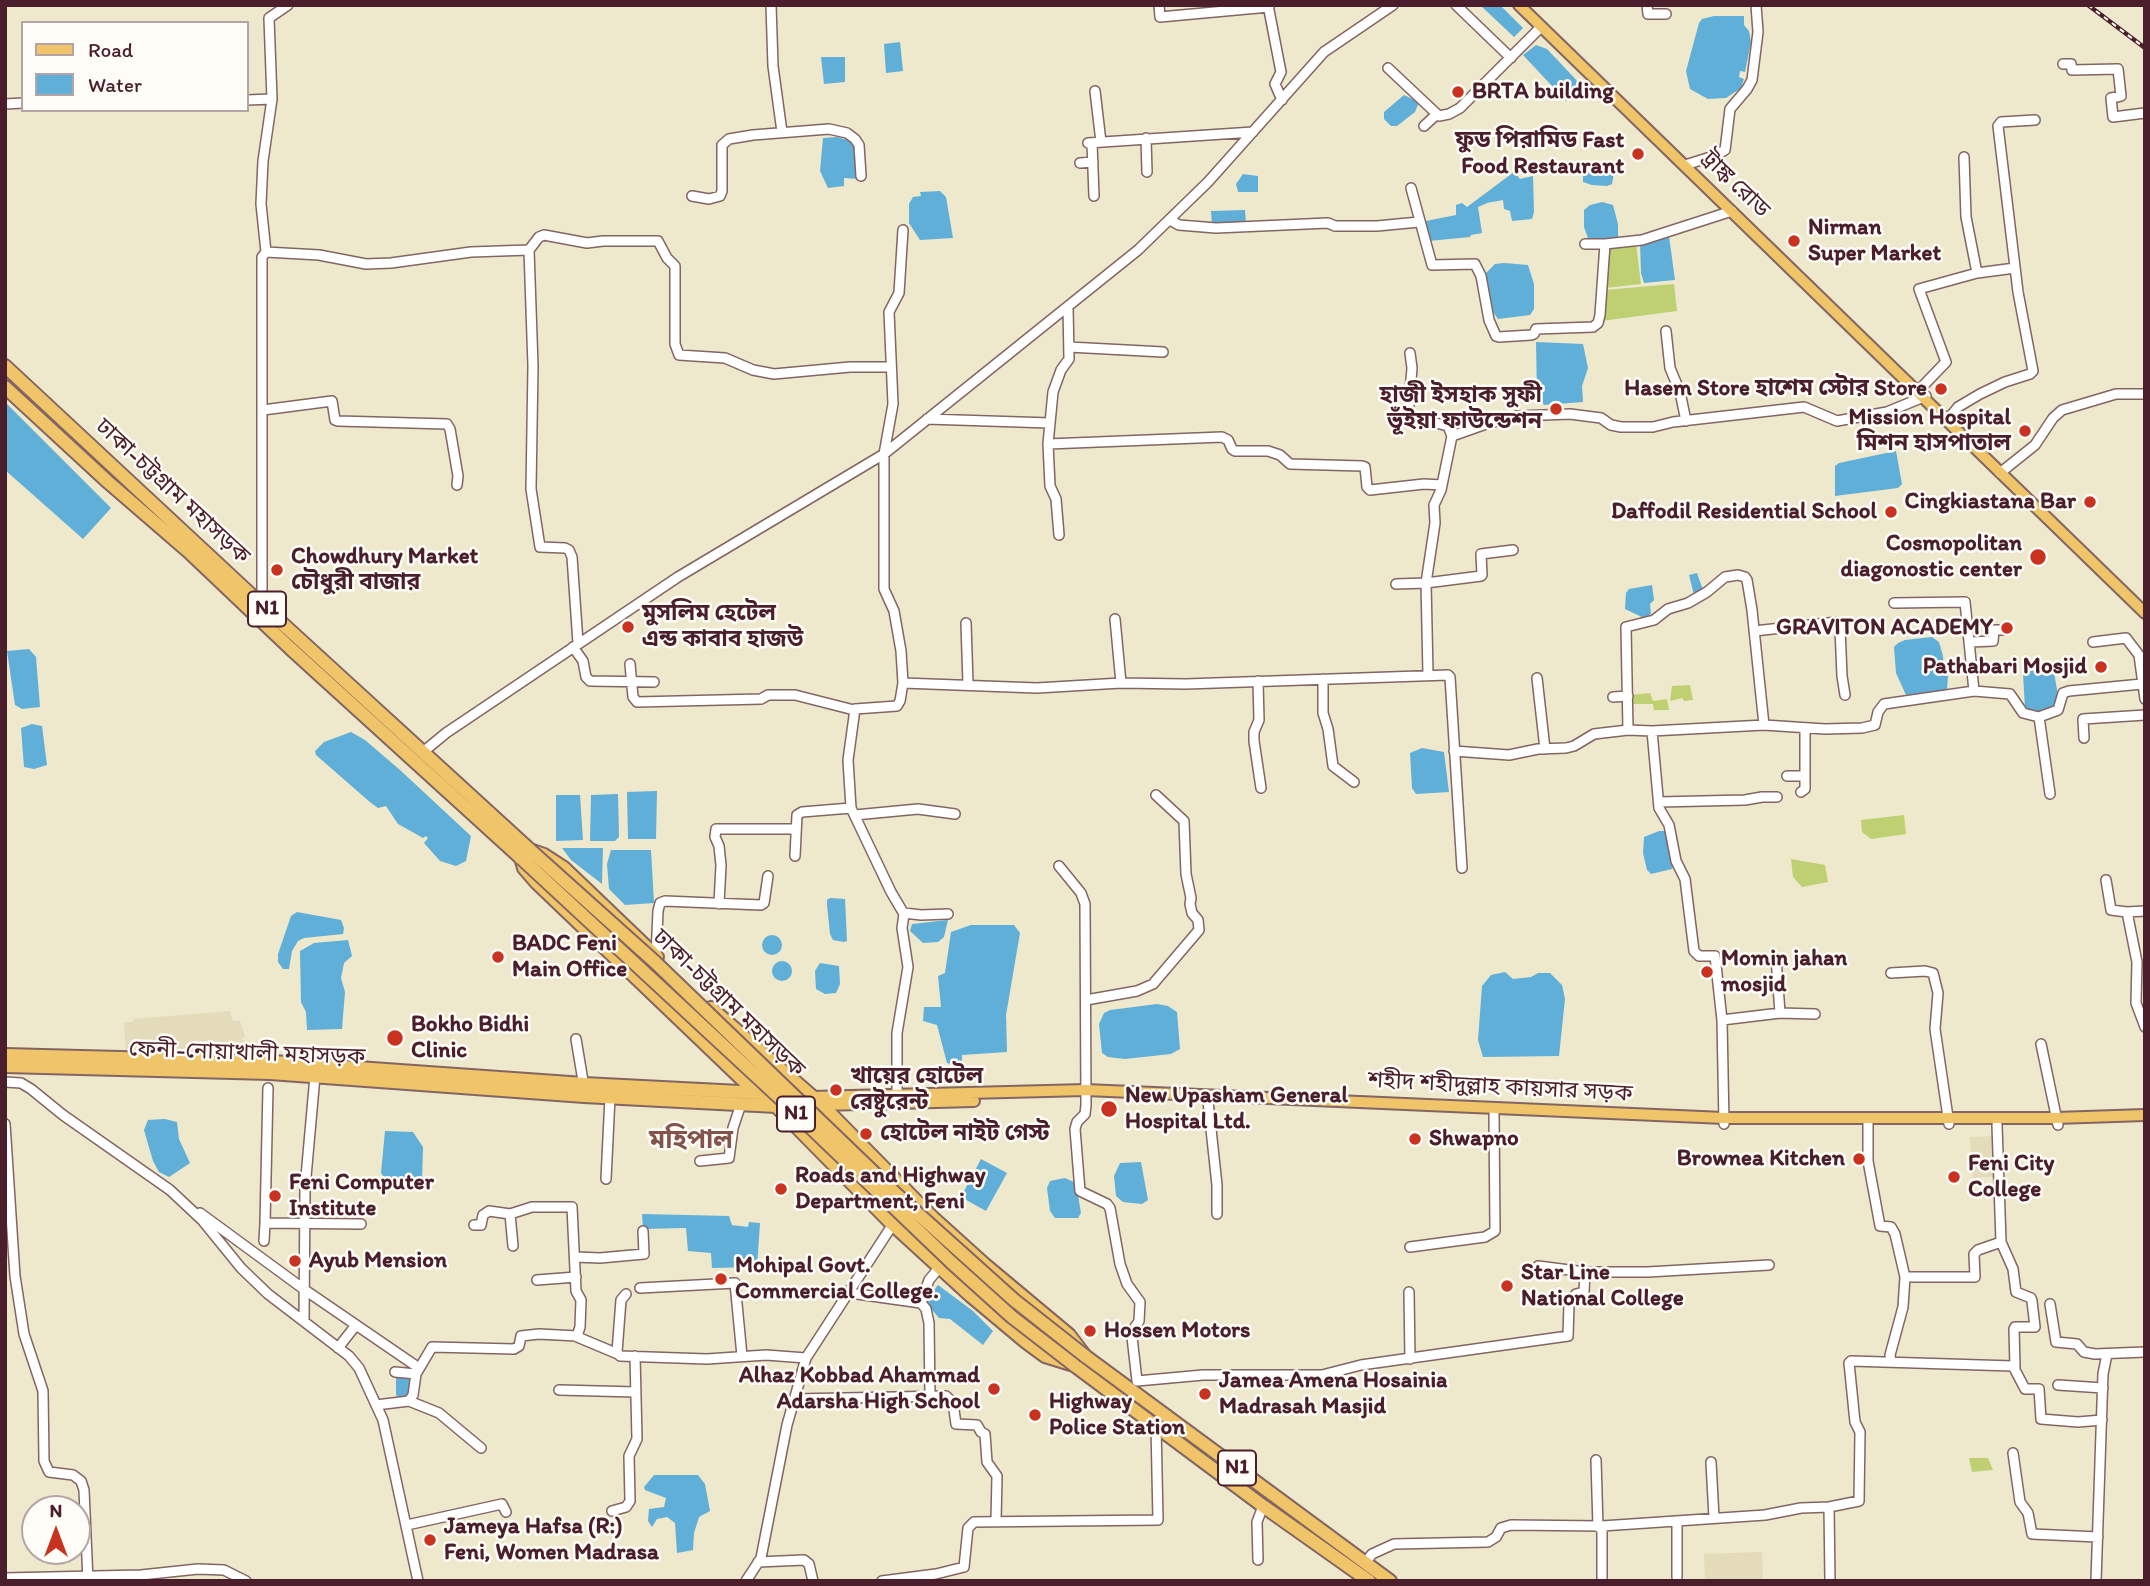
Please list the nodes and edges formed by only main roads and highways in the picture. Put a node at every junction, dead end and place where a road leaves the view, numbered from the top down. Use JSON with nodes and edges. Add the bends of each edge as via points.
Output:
{"nodes":[{"id":1,"x":1518,"y":5,"type":"edge"},
{"id":2,"x":5,"y":366,"type":"edge"},
{"id":3,"x":5,"y":387,"type":"edge"},
{"id":4,"x":1922,"y":395,"type":"junction"},
{"id":5,"x":2002,"y":472,"type":"junction"},
{"id":6,"x":2145,"y":604,"type":"edge"},
{"id":7,"x":2145,"y":613,"type":"edge"},
{"id":8,"x":526,"y":854,"type":"junction"},
{"id":9,"x":6,"y":1065,"type":"edge"},
{"id":10,"x":584,"y":1090,"type":"junction"},
{"id":11,"x":760,"y":1093,"type":"junction"},
{"id":12,"x":1086,"y":1093,"type":"junction"},
{"id":13,"x":816,"y":1101,"type":"junction"},
{"id":14,"x":776,"y":1106,"type":"junction"},
{"id":15,"x":2145,"y":1115,"type":"edge"},
{"id":16,"x":1949,"y":1120,"type":"junction"},
{"id":17,"x":1724,"y":1121,"type":"junction"},
{"id":18,"x":2057,"y":1122,"type":"junction"},
{"id":19,"x":2145,"y":1123,"type":"edge"},
{"id":20,"x":1085,"y":1356,"type":"junction"},
{"id":21,"x":1074,"y":1365,"type":"junction"},
{"id":22,"x":1369,"y":1581,"type":"edge"},
{"id":23,"x":1390,"y":1581,"type":"edge"}],
"edges":[{"from":1,"to":4,"type":"main road","name":"ট্রাঙ্ক রোড"},
{"from":2,"to":8,"type":"highway","name":"ঢাকা-চট্টগ্রাম মহাসড়ক","number":"N1"},
{"from":3,"to":8,"type":"highway","name":"ঢাকা-চট্টগ্রাম মহাসড়ক","number":"N1","via":[[321,676]]},
{"from":4,"to":5,"type":"main road","name":"ট্রাঙ্ক রোড"},
{"from":4,"to":5,"type":"main road","name":"ট্রাঙ্ক রোড"},
{"from":5,"to":6,"type":"main road","name":"ট্রাঙ্ক রোড"},
{"from":5,"to":7,"type":"main road","name":"ট্রাঙ্ক রোড"},
{"from":8,"to":11,"type":"highway","via":[[524,868],[537,883]]},
{"from":8,"to":13,"type":"highway","via":[[544,855],[564,868]]},
{"from":8,"to":20,"type":"highway","name":"ঢাকা-চট্টগ্রাম মহাসড়ক","number":"N1","bridge":true,"via":[[655,962],[896,1194],[1014,1300]]},
{"from":8,"to":21,"type":"highway","name":"ঢাকা-চট্টগ্রাম মহাসড়ক","number":"N1","bridge":true,"via":[[951,1262]]},
{"from":9,"to":10,"type":"highway","name":"ফেনী-নোয়াখালী মহাসড়ক"},
{"from":9,"to":10,"type":"highway","name":"ফেনী-নোয়াখালী মহাসড়ক","via":[[273,1062]]},
{"from":10,"to":11,"type":"highway","name":"ফেনী-নোয়াখালী মহাসড়ক"},
{"from":10,"to":14,"type":"highway","name":"ফেনী-নোয়াখালী মহাসড়ক","via":[[610,1097]]},
{"from":11,"to":13,"type":"highway","name":"ফেনী-নোয়াখালী মহাসড়ক"},
{"from":11,"to":14,"type":"highway"},
{"from":12,"to":13,"type":"main road","name":"শহীদ শহীদুল্লাহ কায়সার সড়ক"},
{"from":12,"to":17,"type":"main road","name":"শহীদ শহীদুল্লাহ কায়সার সড়ক"},
{"from":12,"to":17,"type":"main road","name":"শহীদ শহীদুল্লাহ কায়সার সড়ক"},
{"from":13,"to":14,"type":"highway","name":"ফেনী-নোয়াখালী মহাসড়ক"},
{"from":13,"to":20,"type":"highway","via":[[973,1255],[1069,1335]]},
{"from":14,"to":21,"type":"highway","via":[[939,1268],[1045,1356]]},
{"from":15,"to":18,"type":"main road","name":"শহীদ শহীদুল্লাহ কায়সার সড়ক"},
{"from":16,"to":17,"type":"main road","name":"শহীদ শহীদুল্লাহ কায়সার সড়ক"},
{"from":16,"to":17,"type":"main road","name":"শহীদ শহীদুল্লাহ কায়সার সড়ক","via":[[1868,1124]]},
{"from":16,"to":18,"type":"main road","name":"শহীদ শহীদুল্লাহ কায়সার সড়ক"},
{"from":16,"to":18,"type":"main road","name":"শহীদ শহীদুল্লাহ কায়সার সড়ক","via":[[1997,1125]]},
{"from":18,"to":19,"type":"main road","name":"শহীদ শহীদুল্লাহ কায়সার সড়ক"},
{"from":20,"to":23,"type":"highway","name":"ঢাকা-চট্টগ্রাম মহাসড়ক","number":"N1"},
{"from":21,"to":22,"type":"highway","name":"ঢাকা-চট্টগ্রাম মহাসড়ক","number":"N1"}]}
